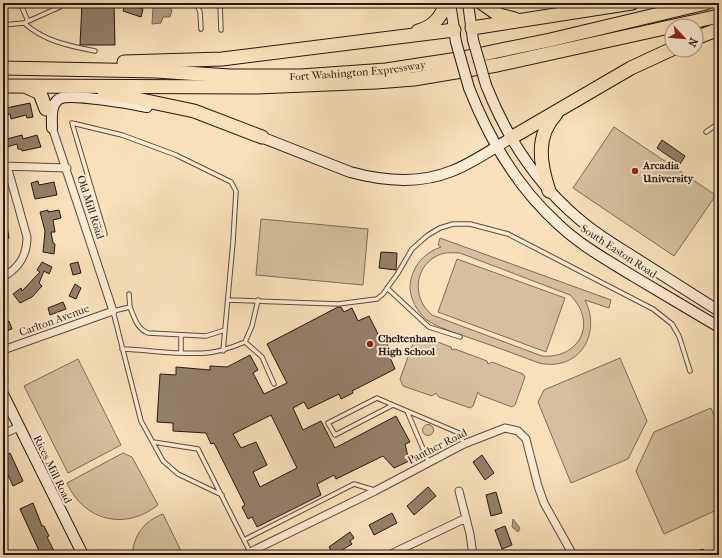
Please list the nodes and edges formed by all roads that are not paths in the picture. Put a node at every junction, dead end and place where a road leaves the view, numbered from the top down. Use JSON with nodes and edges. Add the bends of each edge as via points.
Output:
{"nodes":[{"id":1,"x":20,"y":3,"type":"edge"},
{"id":2,"x":63,"y":3,"type":"edge"},
{"id":3,"x":196,"y":3,"type":"edge"},
{"id":4,"x":220,"y":3,"type":"edge"},
{"id":5,"x":446,"y":3,"type":"edge"},
{"id":6,"x":450,"y":3,"type":"edge"},
{"id":7,"x":468,"y":3,"type":"edge"},
{"id":8,"x":482,"y":3,"type":"edge"},
{"id":9,"x":632,"y":3,"type":"edge"},
{"id":10,"x":706,"y":3,"type":"edge"},
{"id":11,"x":719,"y":16,"type":"edge"},
{"id":12,"x":522,"y":21,"type":"junction"},
{"id":13,"x":26,"y":22,"type":"junction"},
{"id":14,"x":3,"y":25,"type":"edge"},
{"id":15,"x":201,"y":29,"type":"dead end"},
{"id":16,"x":719,"y":29,"type":"edge"},
{"id":17,"x":220,"y":30,"type":"dead end"},
{"id":18,"x":472,"y":34,"type":"junction"},
{"id":19,"x":704,"y":35,"type":"edge"},
{"id":20,"x":455,"y":36,"type":"junction"},
{"id":21,"x":398,"y":37,"type":"junction"},
{"id":22,"x":95,"y":51,"type":"dead end"},
{"id":23,"x":664,"y":53,"type":"edge"},
{"id":24,"x":3,"y":68,"type":"edge"},
{"id":25,"x":3,"y":86,"type":"edge"},
{"id":26,"x":27,"y":87,"type":"junction"},
{"id":27,"x":50,"y":87,"type":"junction"},
{"id":28,"x":562,"y":108,"type":"junction"},
{"id":29,"x":46,"y":109,"type":"joint"},
{"id":30,"x":719,"y":122,"type":"edge"},
{"id":31,"x":52,"y":128,"type":"junction"},
{"id":32,"x":706,"y":132,"type":"dead end"},
{"id":33,"x":262,"y":137,"type":"junction"},
{"id":34,"x":511,"y":138,"type":"junction"},
{"id":35,"x":496,"y":147,"type":"junction"},
{"id":36,"x":5,"y":166,"type":"edge"},
{"id":37,"x":67,"y":168,"type":"junction"},
{"id":38,"x":549,"y":191,"type":"junction"},
{"id":39,"x":105,"y":234,"type":"dead end"},
{"id":40,"x":3,"y":277,"type":"edge"},
{"id":41,"x":387,"y":288,"type":"junction"},
{"id":42,"x":129,"y":294,"type":"dead end"},
{"id":43,"x":228,"y":300,"type":"junction"},
{"id":44,"x":258,"y":300,"type":"junction"},
{"id":45,"x":130,"y":307,"type":"junction"},
{"id":46,"x":113,"y":311,"type":"junction"},
{"id":47,"x":719,"y":312,"type":"edge"},
{"id":48,"x":719,"y":327,"type":"edge"},
{"id":49,"x":225,"y":330,"type":"junction"},
{"id":50,"x":181,"y":335,"type":"junction"},
{"id":51,"x":460,"y":337,"type":"dead end"},
{"id":52,"x":245,"y":342,"type":"junction"},
{"id":53,"x":122,"y":349,"type":"junction"},
{"id":54,"x":3,"y":350,"type":"edge"},
{"id":55,"x":223,"y":351,"type":"junction"},
{"id":56,"x":181,"y":353,"type":"junction"},
{"id":57,"x":690,"y":371,"type":"dead end"},
{"id":58,"x":274,"y":384,"type":"dead end"},
{"id":59,"x":3,"y":394,"type":"edge"},
{"id":60,"x":393,"y":405,"type":"junction"},
{"id":61,"x":407,"y":411,"type":"junction"},
{"id":62,"x":19,"y":427,"type":"junction"},
{"id":63,"x":3,"y":434,"type":"edge"},
{"id":64,"x":153,"y":442,"type":"junction"},
{"id":65,"x":464,"y":444,"type":"junction"},
{"id":66,"x":428,"y":463,"type":"junction"},
{"id":67,"x":375,"y":491,"type":"junction"},
{"id":68,"x":459,"y":491,"type":"dead end"},
{"id":69,"x":222,"y":496,"type":"junction"},
{"id":70,"x":466,"y":518,"type":"junction"},
{"id":71,"x":244,"y":540,"type":"junction"},
{"id":72,"x":247,"y":554,"type":"edge"},
{"id":73,"x":83,"y":555,"type":"edge"},
{"id":74,"x":389,"y":555,"type":"edge"},
{"id":75,"x":473,"y":555,"type":"edge"},
{"id":76,"x":573,"y":555,"type":"edge"}],
"edges":[{"from":1,"to":13,"type":"lane"},
{"from":2,"to":13,"type":"lane","via":[[60,7]]},
{"from":3,"to":15,"type":"lane","via":[[200,12]]},
{"from":4,"to":17,"type":"lane"},
{"from":5,"to":21,"type":"highway","via":[[441,15],[430,26]]},
{"from":6,"to":20,"type":"main road","name":"South Easton Road"},
{"from":7,"to":18,"type":"main road","name":"South Easton Road"},
{"from":8,"to":12,"type":"highway","via":[[499,15]]},
{"from":9,"to":12,"type":"highway"},
{"from":10,"to":24,"type":"highway","name":"Fort Washington Expressway","via":[[550,40],[458,59],[386,70],[301,76],[230,76],[156,71]]},
{"from":11,"to":27,"type":"highway","name":"Fort Washington Expressway","via":[[497,65],[414,79],[257,87]]},
{"from":12,"to":18,"type":"highway"},
{"from":13,"to":14,"type":"lane"},
{"from":13,"to":22,"type":"lane","via":[[34,31],[60,43]]},
{"from":16,"to":19,"type":"highway"},
{"from":18,"to":20,"type":"main road"},
{"from":18,"to":34,"type":"main road","name":"South Easton Road","bridge":true,"via":[[486,85]]},
{"from":20,"to":21,"type":"highway"},
{"from":20,"to":35,"type":"main road","name":"South Easton Road","bridge":true,"via":[[477,110]]},
{"from":21,"to":24,"type":"highway","via":[[222,59]]},
{"from":23,"to":28,"type":"highway","via":[[631,68]]},
{"from":25,"to":26,"type":"highway"},
{"from":26,"to":27,"type":"highway"},
{"from":26,"to":29,"type":"highway","via":[[40,93]]},
{"from":27,"to":33,"type":"highway","via":[[104,92],[177,107]]},
{"from":28,"to":34,"type":"highway"},
{"from":28,"to":38,"type":"highway","via":[[548,124],[541,144],[542,164]]},
{"from":29,"to":31,"type":"street","name":"Old Mill Road"},
{"from":30,"to":32,"type":"lane"},
{"from":31,"to":33,"type":"main road","via":[[54,105],[59,99],[68,97],[141,106],[186,115]]},
{"from":31,"to":37,"type":"street","name":"Old Mill Road"},
{"from":33,"to":35,"type":"main road","via":[[350,172],[401,180],[451,172]]},
{"from":34,"to":35,"type":"main road"},
{"from":34,"to":38,"type":"main road","name":"South Easton Road"},
{"from":35,"to":48,"type":"main road","name":"South Easton Road","via":[[528,193],[577,240]]},
{"from":36,"to":37,"type":"street"},
{"from":36,"to":40,"type":"street","via":[[27,237],[27,246],[20,264]]},
{"from":37,"to":46,"type":"street","name":"Old Mill Road"},
{"from":38,"to":47,"type":"main road","name":"South Easton Road","via":[[579,220],[602,237]]},
{"from":39,"to":43,"type":"lane","via":[[72,123],[141,142],[176,155],[231,182],[236,191]]},
{"from":41,"to":44,"type":"lane","via":[[377,299],[338,304]]},
{"from":41,"to":51,"type":"lane","via":[[429,327]]},
{"from":41,"to":57,"type":"lane","via":[[412,249],[440,228],[452,224],[470,224],[488,228],[508,234],[653,309],[672,324],[679,336]]},
{"from":42,"to":45,"type":"lane"},
{"from":43,"to":44,"type":"lane"},
{"from":43,"to":49,"type":"lane"},
{"from":44,"to":52,"type":"lane"},
{"from":45,"to":46,"type":"lane"},
{"from":45,"to":50,"type":"lane","via":[[142,331]]},
{"from":46,"to":53,"type":"lane"},
{"from":46,"to":54,"type":"street","name":"Carlton Avenue"},
{"from":49,"to":50,"type":"lane","via":[[206,336]]},
{"from":49,"to":55,"type":"lane"},
{"from":50,"to":56,"type":"lane"},
{"from":52,"to":55,"type":"lane"},
{"from":52,"to":58,"type":"lane","via":[[262,357]]},
{"from":53,"to":56,"type":"lane"},
{"from":53,"to":64,"type":"lane","via":[[141,421]]},
{"from":55,"to":56,"type":"lane"},
{"from":59,"to":62,"type":"main road","name":"Rices Mill Road"},
{"from":60,"to":60,"type":"lane","via":[[377,398],[328,423],[335,435]]},
{"from":60,"to":61,"type":"lane"},
{"from":61,"to":65,"type":"lane","via":[[459,433]]},
{"from":61,"to":66,"type":"lane"},
{"from":62,"to":63,"type":"street"},
{"from":62,"to":73,"type":"main road","name":"Rices Mill Road"},
{"from":64,"to":69,"type":"lane","via":[[163,461],[178,474]]},
{"from":64,"to":69,"type":"lane","via":[[198,449]]},
{"from":65,"to":66,"type":"street","name":"Panther Road"},
{"from":65,"to":76,"type":"street","name":"Panther Road","via":[[505,428],[511,428],[523,435],[544,503]]},
{"from":66,"to":67,"type":"street","name":"Panther Road"},
{"from":67,"to":71,"type":"lane","via":[[354,484]]},
{"from":67,"to":72,"type":"street","name":"Panther Road"},
{"from":68,"to":70,"type":"street"},
{"from":69,"to":71,"type":"lane"},
{"from":70,"to":74,"type":"street"},
{"from":70,"to":75,"type":"street"},
{"from":71,"to":72,"type":"lane"}]}
